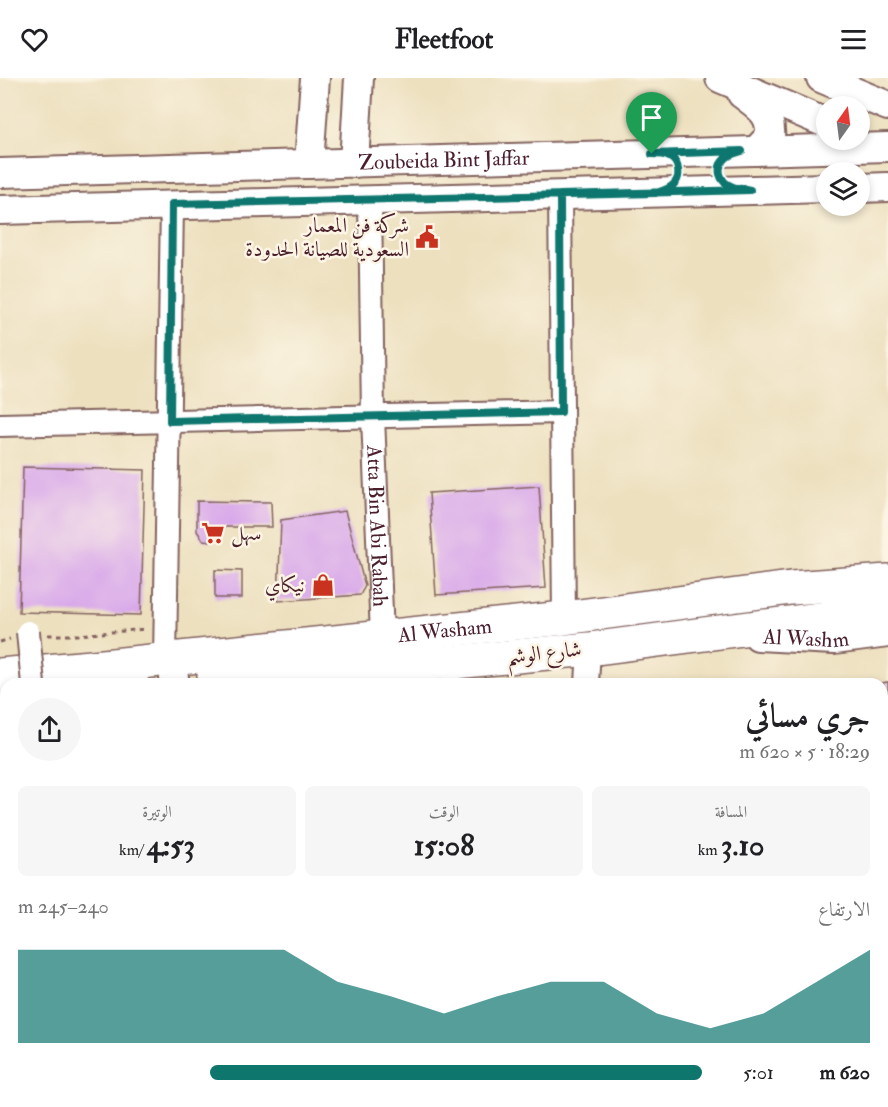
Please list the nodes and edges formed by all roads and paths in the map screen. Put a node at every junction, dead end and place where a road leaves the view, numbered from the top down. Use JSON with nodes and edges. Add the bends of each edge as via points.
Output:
{"nodes":[{"id":1,"x":315,"y":78,"type":"edge"},
{"id":2,"x":359,"y":78,"type":"edge"},
{"id":3,"x":720,"y":78,"type":"edge"},
{"id":4,"x":828,"y":79,"type":"edge"},
{"id":5,"x":888,"y":106,"type":"edge"},
{"id":6,"x":816,"y":119,"type":"edge"},
{"id":7,"x":877,"y":144,"type":"edge"},
{"id":8,"x":749,"y":151,"type":"junction"},
{"id":9,"x":652,"y":154,"type":"junction"},
{"id":10,"x":354,"y":162,"type":"junction"},
{"id":11,"x":309,"y":164,"type":"junction"},
{"id":12,"x":0,"y":173,"type":"edge"},
{"id":13,"x":888,"y":187,"type":"edge"},
{"id":14,"x":816,"y":188,"type":"edge"},
{"id":15,"x":870,"y":188,"type":"edge"},
{"id":16,"x":750,"y":190,"type":"junction"},
{"id":17,"x":656,"y":193,"type":"junction"},
{"id":18,"x":560,"y":195,"type":"junction"},
{"id":19,"x":370,"y":200,"type":"junction"},
{"id":20,"x":172,"y":204,"type":"junction"},
{"id":21,"x":0,"y":210,"type":"edge"},
{"id":22,"x":561,"y":412,"type":"junction"},
{"id":23,"x":373,"y":417,"type":"junction"},
{"id":24,"x":170,"y":421,"type":"junction"},
{"id":25,"x":0,"y":425,"type":"edge"},
{"id":26,"x":888,"y":564,"type":"edge"},
{"id":27,"x":888,"y":580,"type":"edge"},
{"id":28,"x":790,"y":588,"type":"junction"},
{"id":29,"x":888,"y":610,"type":"edge"},
{"id":30,"x":564,"y":618,"type":"junction"},
{"id":31,"x":166,"y":627,"type":"junction"},
{"id":32,"x":723,"y":630,"type":"junction"},
{"id":33,"x":28,"y":632,"type":"dead end"},
{"id":34,"x":888,"y":633,"type":"edge"},
{"id":35,"x":57,"y":636,"type":"dead end"},
{"id":36,"x":382,"y":636,"type":"junction"},
{"id":37,"x":589,"y":649,"type":"junction"},
{"id":38,"x":0,"y":657,"type":"edge"},
{"id":39,"x":451,"y":673,"type":"edge"},
{"id":40,"x":171,"y":674,"type":"edge"},
{"id":41,"x":0,"y":675,"type":"edge"},
{"id":42,"x":32,"y":678,"type":"edge"},
{"id":43,"x":89,"y":678,"type":"edge"},
{"id":44,"x":114,"y":678,"type":"edge"},
{"id":45,"x":129,"y":678,"type":"edge"},
{"id":46,"x":587,"y":678,"type":"edge"}],
"edges":[{"from":1,"to":11,"type":"street"},
{"from":2,"to":10,"type":"street"},
{"from":3,"to":6,"type":"street"},
{"from":3,"to":8,"type":"street","via":[[763,110],[769,120],[770,136]]},
{"from":4,"to":5,"type":"street"},
{"from":7,"to":8,"type":"street","name":"Zoubeida Bint Jaffar"},
{"from":8,"to":9,"type":"street","name":"Zoubeida Bint Jaffar"},
{"from":8,"to":16,"type":"street","via":[[726,158],[719,173],[730,186]]},
{"from":9,"to":10,"type":"street","name":"Zoubeida Bint Jaffar"},
{"from":9,"to":17,"type":"street","via":[[673,158],[678,166],[679,176],[674,185]]},
{"from":10,"to":11,"type":"street","name":"Zoubeida Bint Jaffar"},
{"from":11,"to":12,"type":"street","name":"Zoubeida Bint Jaffar"},
{"from":13,"to":15,"type":"street"},
{"from":14,"to":16,"type":"street","name":"Zoubeida Bint Jaffar"},
{"from":16,"to":17,"type":"street","name":"Zoubeida Bint Jaffar"},
{"from":17,"to":18,"type":"street","name":"Zoubeida Bint Jaffar"},
{"from":18,"to":19,"type":"street","name":"Zoubeida Bint Jaffar"},
{"from":18,"to":22,"type":"street"},
{"from":19,"to":20,"type":"street","name":"Zoubeida Bint Jaffar"},
{"from":19,"to":23,"type":"street","name":"Atta Bin Abi Rabah"},
{"from":20,"to":21,"type":"street","name":"Zoubeida Bint Jaffar"},
{"from":20,"to":24,"type":"street"},
{"from":22,"to":23,"type":"street"},
{"from":22,"to":30,"type":"street"},
{"from":23,"to":24,"type":"street"},
{"from":23,"to":36,"type":"street","name":"Atta Bin Abi Rabah"},
{"from":24,"to":25,"type":"street"},
{"from":24,"to":31,"type":"street"},
{"from":26,"to":28,"type":"street"},
{"from":27,"to":28,"type":"main road","name":"Al Washam"},
{"from":28,"to":30,"type":"main road","name":"Al Washam"},
{"from":29,"to":32,"type":"main road","name":"شارع الوشم"},
{"from":30,"to":36,"type":"main road","name":"Al Washam"},
{"from":31,"to":35,"type":"path"},
{"from":31,"to":40,"type":"street"},
{"from":32,"to":34,"type":"street","name":"Al Washm","via":[[773,638],[834,640]]},
{"from":32,"to":37,"type":"main road","name":"شارع الوشم"},
{"from":33,"to":42,"type":"street","bridge":true},
{"from":36,"to":40,"type":"main road","name":"Al Washam"},
{"from":37,"to":39,"type":"main road","name":"شارع الوشم"},
{"from":37,"to":46,"type":"street"},
{"from":38,"to":44,"type":"main road"},
{"from":39,"to":40,"type":"main road","name":"شارع الوشم"},
{"from":40,"to":45,"type":"main road","name":"شارع الوشم"},
{"from":41,"to":43,"type":"main road"}]}
